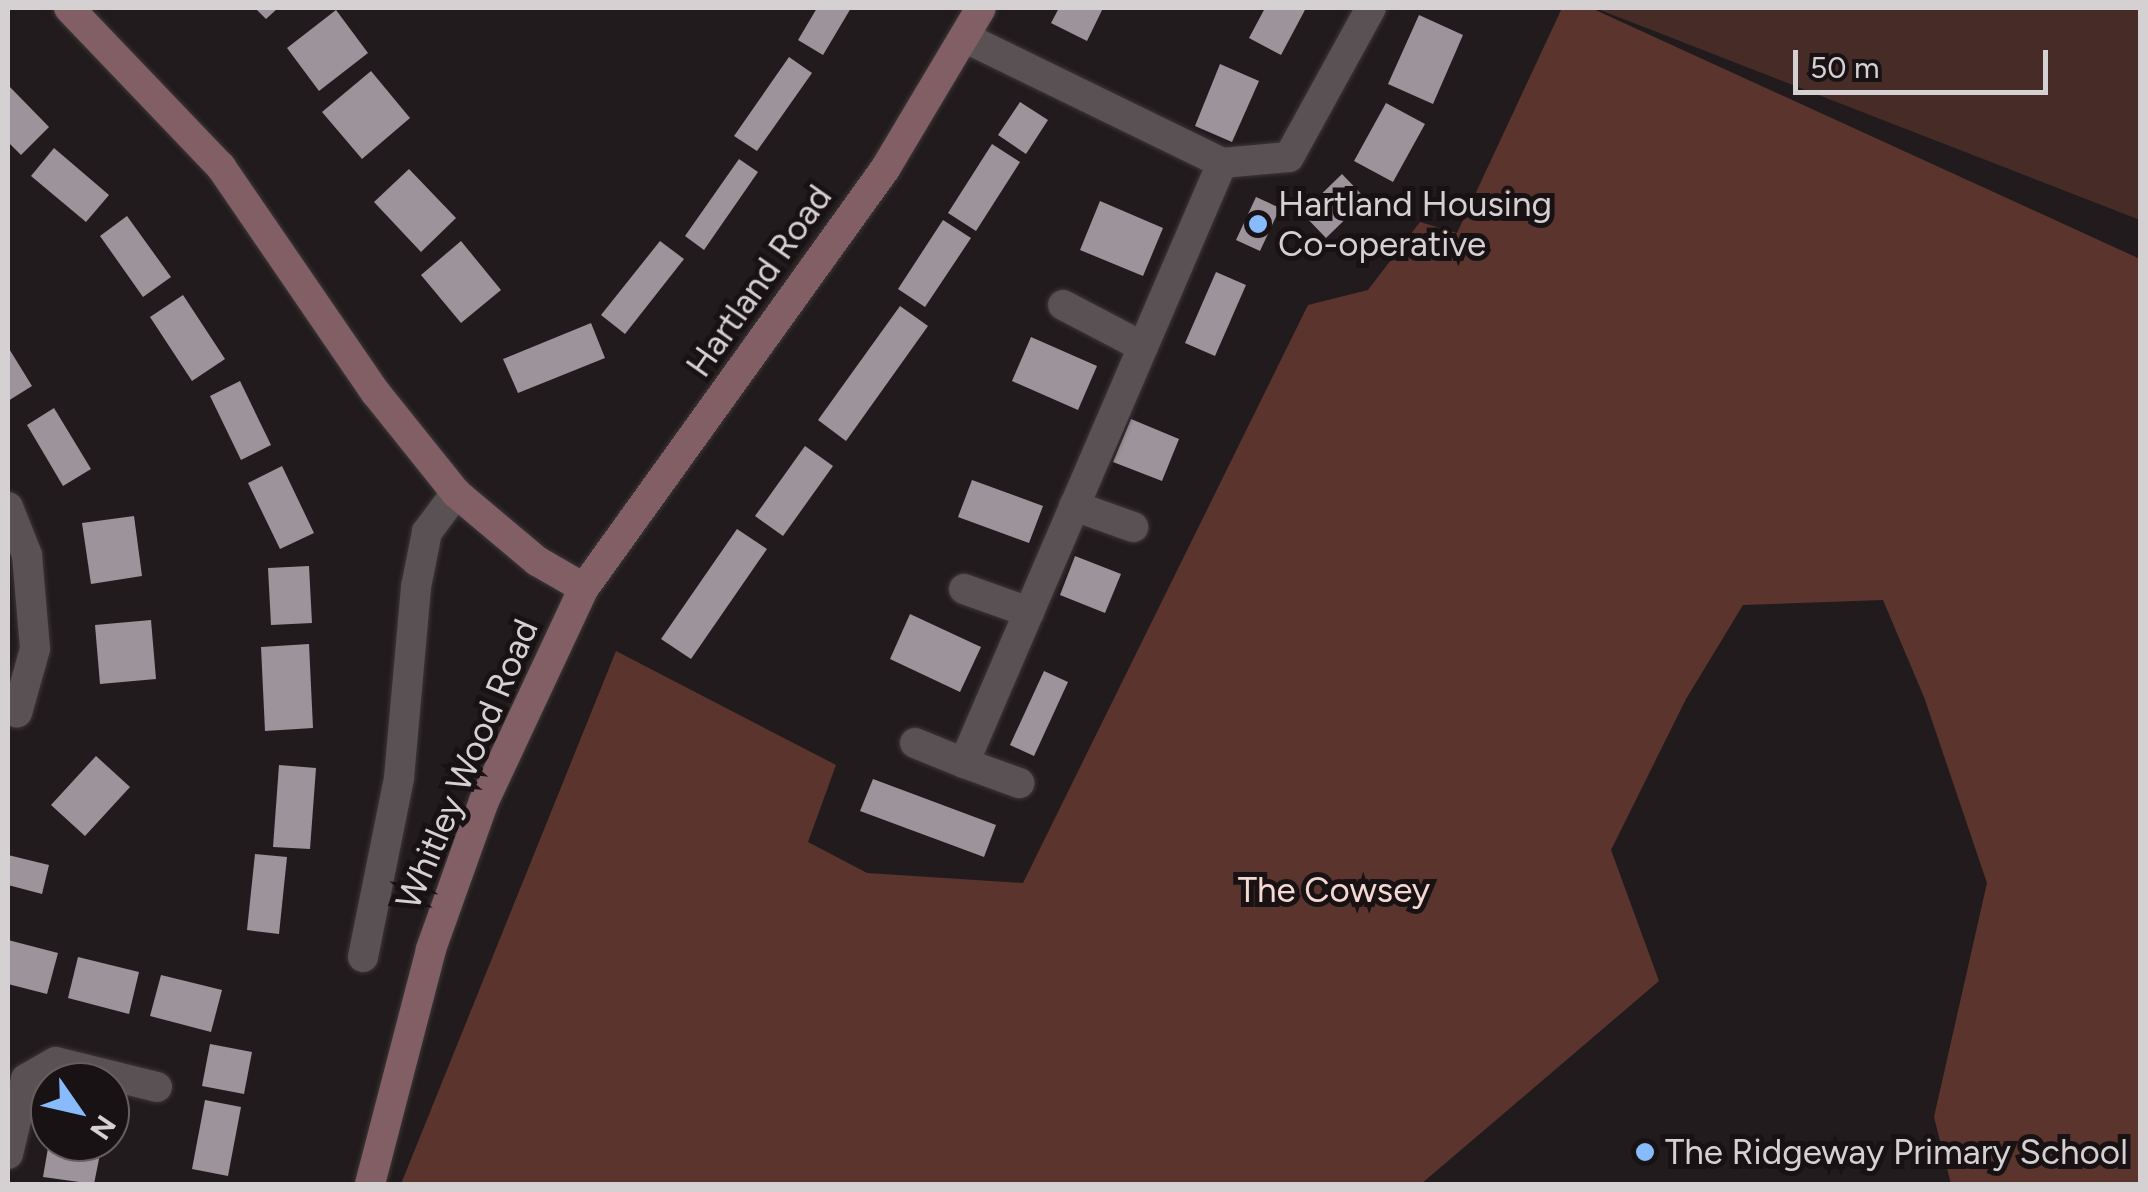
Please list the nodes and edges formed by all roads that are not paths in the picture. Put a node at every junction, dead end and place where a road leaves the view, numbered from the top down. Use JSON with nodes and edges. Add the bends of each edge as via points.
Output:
{"nodes":[{"id":1,"x":69,"y":8,"type":"edge"},
{"id":2,"x":982,"y":8,"type":"edge"},
{"id":3,"x":1371,"y":8,"type":"edge"},
{"id":4,"x":964,"y":37,"type":"junction"},
{"id":5,"x":1222,"y":163,"type":"junction"},
{"id":6,"x":1063,"y":304,"type":"dead end"},
{"id":7,"x":1142,"y":347,"type":"junction"},
{"id":8,"x":456,"y":493,"type":"junction"},
{"id":9,"x":1074,"y":506,"type":"junction"},
{"id":10,"x":8,"y":507,"type":"edge"},
{"id":11,"x":1133,"y":527,"type":"dead end"},
{"id":12,"x":584,"y":588,"type":"junction"},
{"id":13,"x":964,"y":589,"type":"dead end"},
{"id":14,"x":1029,"y":612,"type":"junction"},
{"id":15,"x":16,"y":713,"type":"dead end"},
{"id":16,"x":914,"y":743,"type":"dead end"},
{"id":17,"x":964,"y":763,"type":"junction"},
{"id":18,"x":1018,"y":783,"type":"dead end"},
{"id":19,"x":363,"y":957,"type":"dead end"},
{"id":20,"x":157,"y":1088,"type":"dead end"},
{"id":21,"x":8,"y":1154,"type":"edge"},
{"id":22,"x":370,"y":1184,"type":"edge"}],
"edges":[{"from":1,"to":8,"type":"street","via":[[221,167],[376,393]]},
{"from":2,"to":4,"type":"street","name":"Hartland Road"},
{"from":3,"to":5,"type":"street","via":[[1288,157]]},
{"from":4,"to":5,"type":"street"},
{"from":4,"to":12,"type":"street","name":"Hartland Road","via":[[885,168]]},
{"from":5,"to":7,"type":"street"},
{"from":6,"to":7,"type":"street"},
{"from":7,"to":9,"type":"street"},
{"from":8,"to":12,"type":"street","via":[[537,561]]},
{"from":8,"to":19,"type":"street","name":"Whitley Wood Road","via":[[427,532],[419,569],[399,778]]},
{"from":9,"to":11,"type":"street"},
{"from":9,"to":14,"type":"street"},
{"from":10,"to":15,"type":"street","via":[[27,555],[35,649]]},
{"from":12,"to":22,"type":"street","name":"Whitley Wood Road","via":[[477,819],[431,950]]},
{"from":13,"to":14,"type":"street"},
{"from":14,"to":17,"type":"street"},
{"from":16,"to":17,"type":"street"},
{"from":17,"to":18,"type":"street"},
{"from":20,"to":21,"type":"street","via":[[56,1062],[26,1079]]}]}
